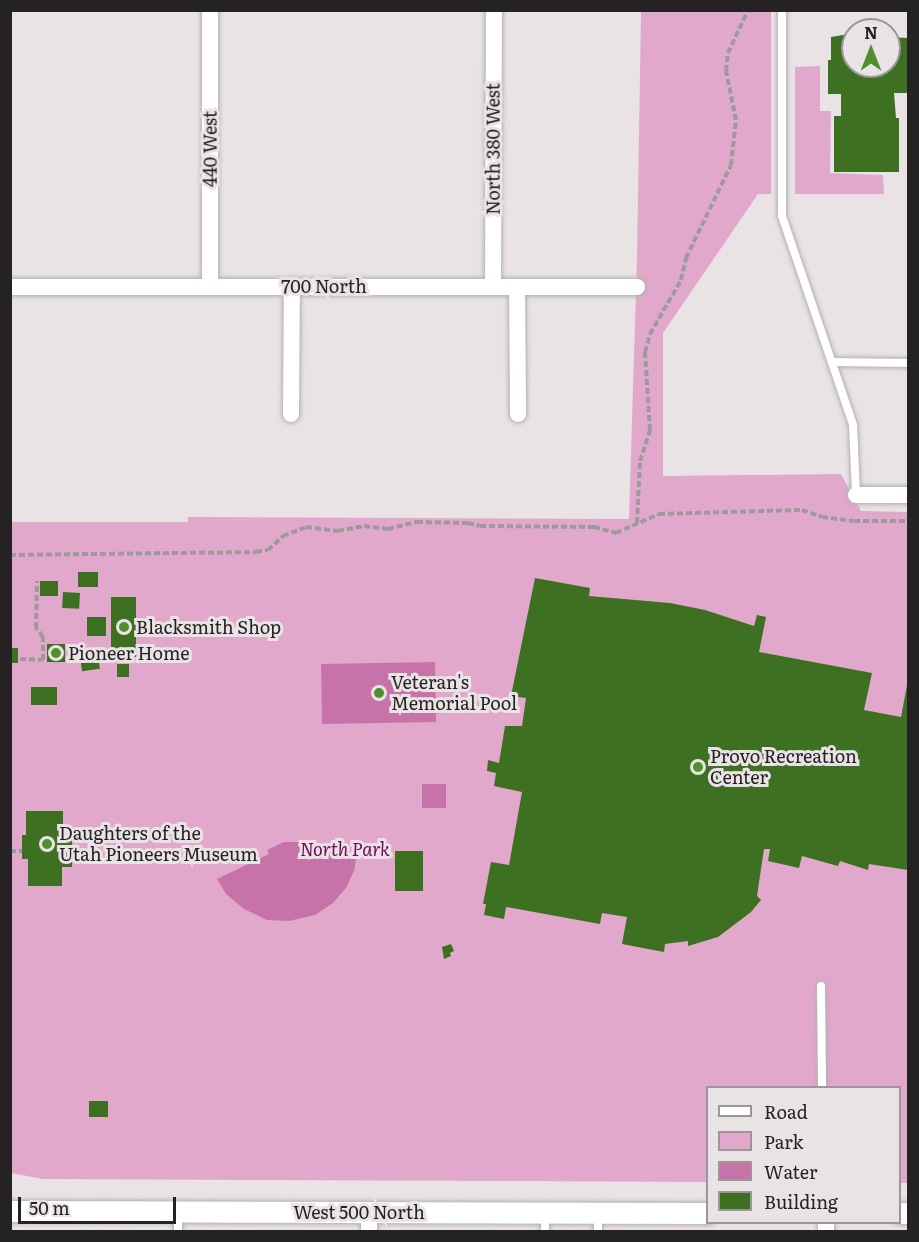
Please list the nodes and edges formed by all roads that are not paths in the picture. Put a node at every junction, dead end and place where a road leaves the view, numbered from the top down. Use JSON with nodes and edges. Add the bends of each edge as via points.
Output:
{"nodes":[{"id":1,"x":210,"y":10,"type":"edge"},
{"id":2,"x":494,"y":10,"type":"edge"},
{"id":3,"x":782,"y":10,"type":"edge"},
{"id":4,"x":292,"y":286,"type":"junction"},
{"id":5,"x":10,"y":287,"type":"edge"},
{"id":6,"x":210,"y":287,"type":"junction"},
{"id":7,"x":493,"y":287,"type":"junction"},
{"id":8,"x":518,"y":287,"type":"junction"},
{"id":9,"x":637,"y":287,"type":"dead end"},
{"id":10,"x":832,"y":362,"type":"junction"},
{"id":11,"x":909,"y":363,"type":"edge"},
{"id":12,"x":291,"y":414,"type":"dead end"},
{"id":13,"x":518,"y":414,"type":"dead end"},
{"id":14,"x":856,"y":495,"type":"joint"},
{"id":15,"x":909,"y":495,"type":"edge"},
{"id":16,"x":821,"y":986,"type":"dead end"},
{"id":17,"x":822,"y":1086,"type":"edge"},
{"id":18,"x":10,"y":1211,"type":"edge"},
{"id":19,"x":706,"y":1213,"type":"edge"},
{"id":20,"x":178,"y":1222,"type":"edge"},
{"id":21,"x":369,"y":1222,"type":"edge"},
{"id":22,"x":545,"y":1222,"type":"edge"},
{"id":23,"x":598,"y":1222,"type":"edge"}],
"edges":[{"from":1,"to":6,"type":"street","name":"440 West"},
{"from":2,"to":7,"type":"street","name":"North 380 West"},
{"from":3,"to":10,"type":"lane","via":[[782,216]]},
{"from":4,"to":6,"type":"street","name":"700 North"},
{"from":4,"to":7,"type":"street","name":"700 North"},
{"from":4,"to":12,"type":"street"},
{"from":5,"to":6,"type":"street","name":"700 North"},
{"from":7,"to":8,"type":"street","name":"700 North"},
{"from":8,"to":9,"type":"street","name":"700 North"},
{"from":8,"to":13,"type":"street"},
{"from":10,"to":11,"type":"lane"},
{"from":10,"to":14,"type":"lane","via":[[853,425]]},
{"from":14,"to":15,"type":"street"},
{"from":16,"to":17,"type":"lane"},
{"from":18,"to":20,"type":"street","name":"West 500 North"},
{"from":19,"to":23,"type":"street","name":"West 500 North"},
{"from":20,"to":21,"type":"street","name":"West 500 North"},
{"from":21,"to":22,"type":"street","name":"West 500 North"},
{"from":22,"to":23,"type":"street","name":"West 500 North"}]}
